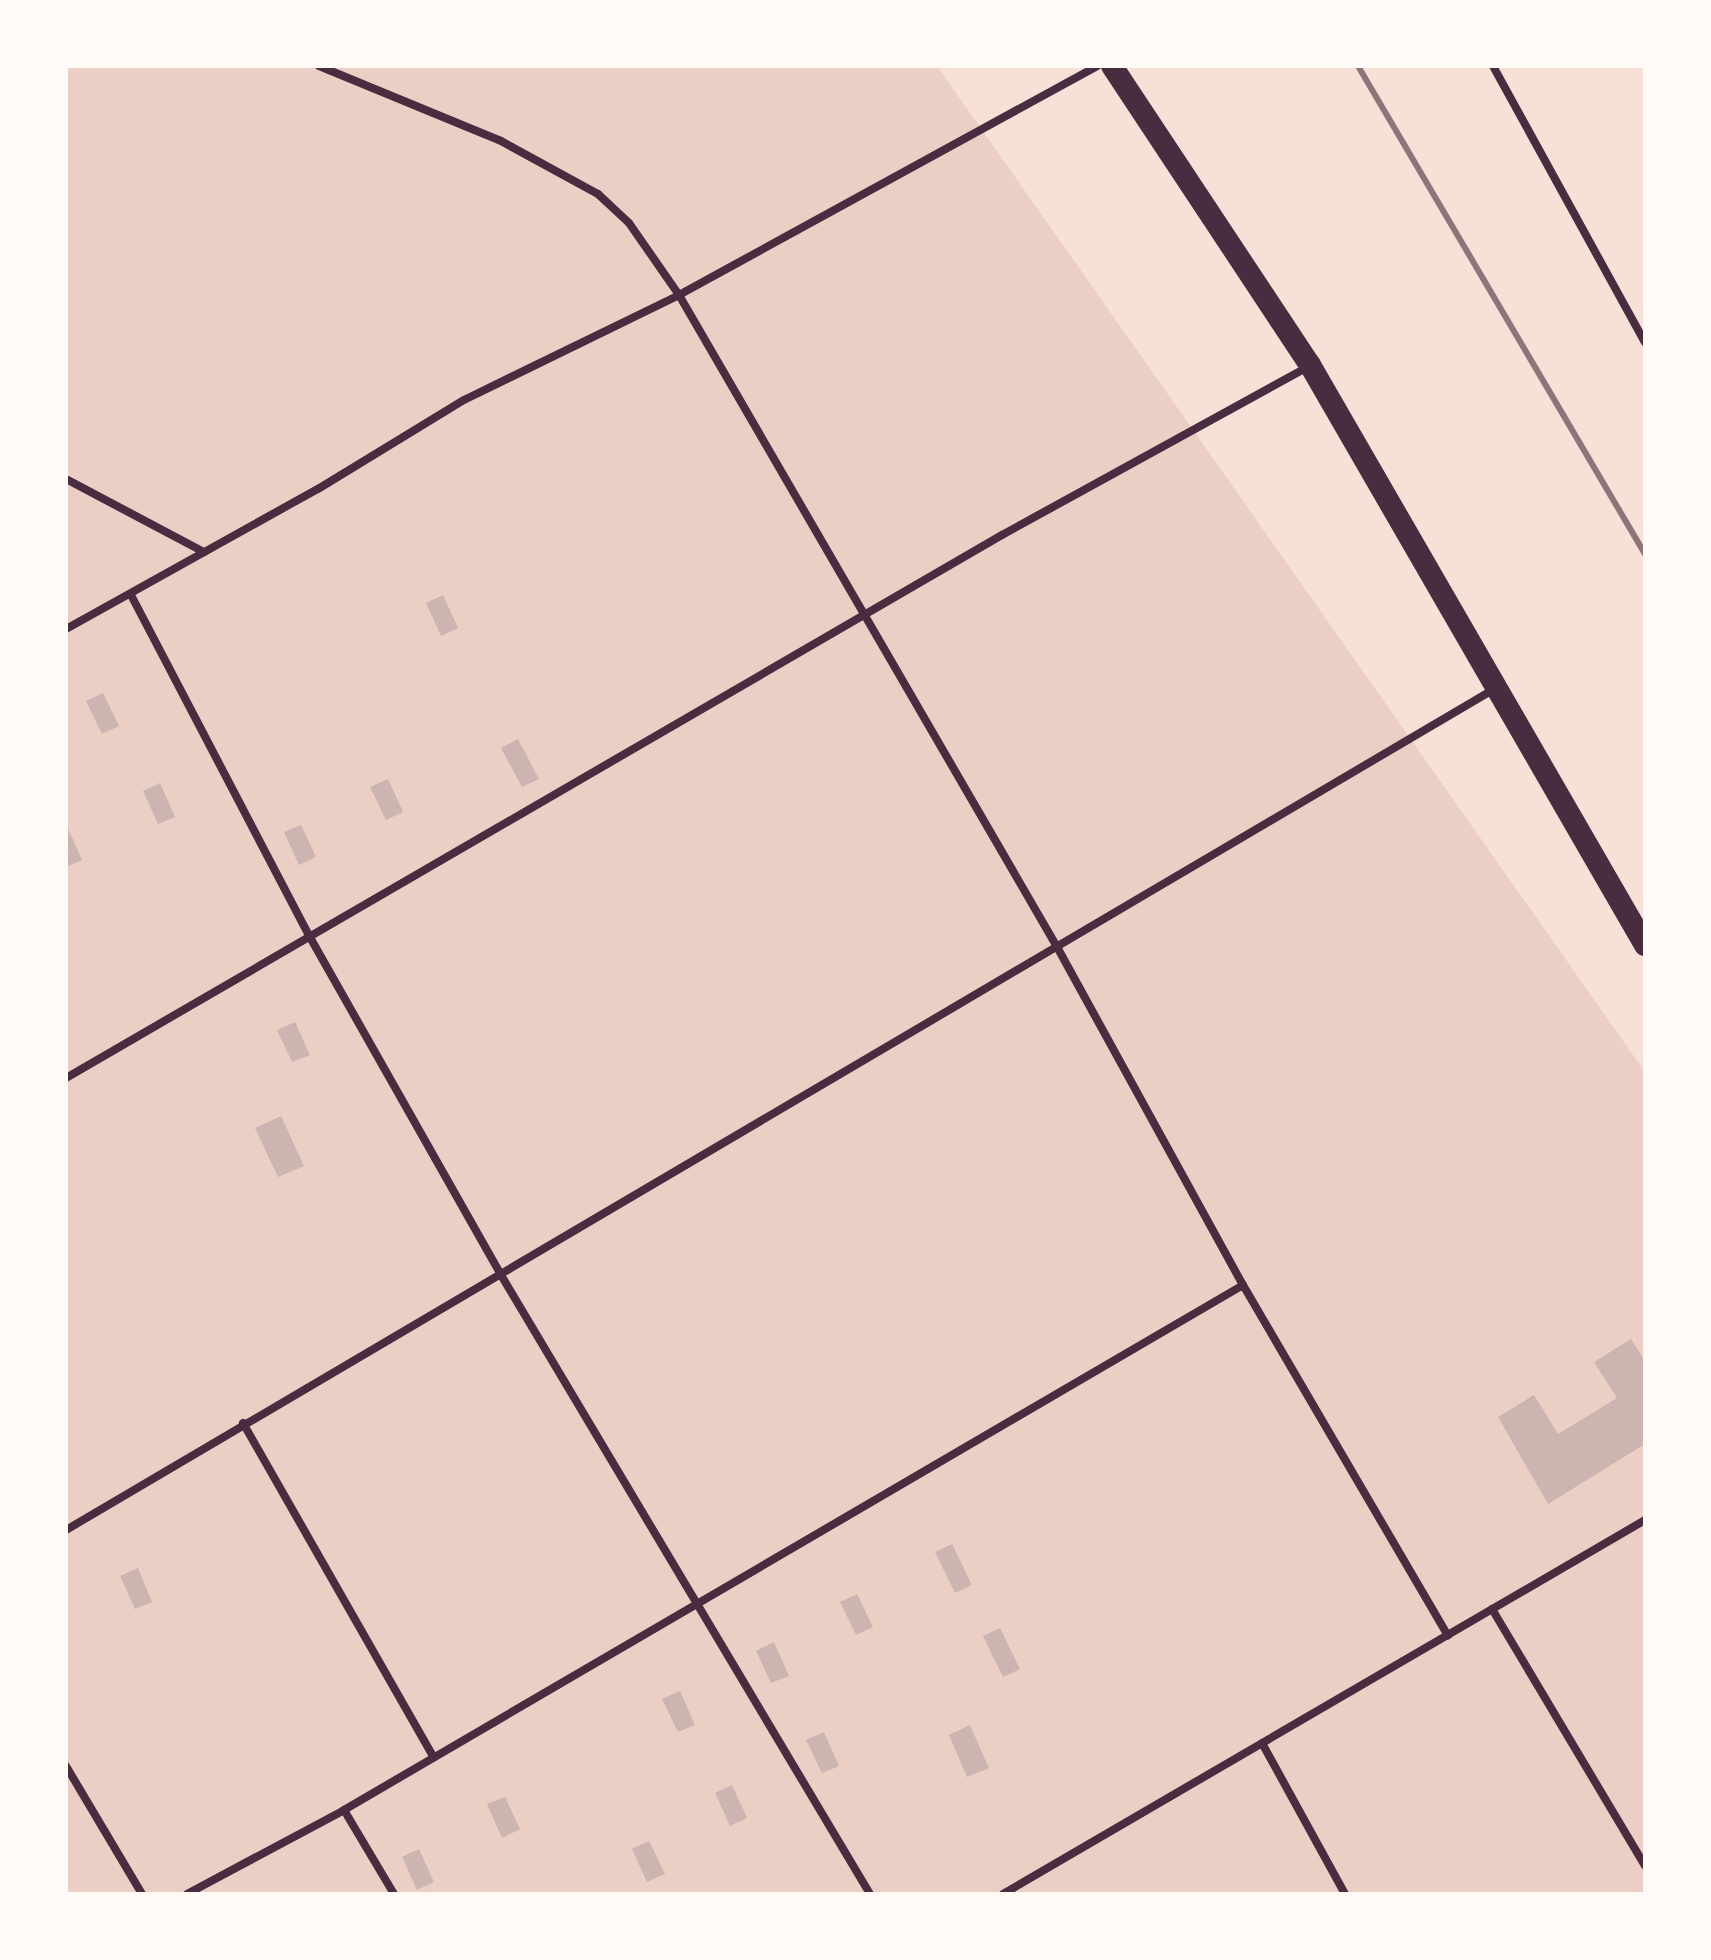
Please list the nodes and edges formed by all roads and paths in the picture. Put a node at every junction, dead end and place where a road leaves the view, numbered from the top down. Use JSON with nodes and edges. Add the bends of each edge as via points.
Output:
{"nodes":[{"id":1,"x":319,"y":66,"type":"edge"},
{"id":2,"x":1097,"y":66,"type":"edge"},
{"id":3,"x":1112,"y":66,"type":"edge"},
{"id":4,"x":1493,"y":66,"type":"edge"},
{"id":5,"x":679,"y":295,"type":"junction"},
{"id":6,"x":1645,"y":342,"type":"edge"},
{"id":7,"x":1310,"y":365,"type":"junction"},
{"id":8,"x":66,"y":479,"type":"edge"},
{"id":9,"x":204,"y":552,"type":"junction"},
{"id":10,"x":131,"y":595,"type":"junction"},
{"id":11,"x":863,"y":618,"type":"junction"},
{"id":12,"x":66,"y":629,"type":"edge"},
{"id":13,"x":1496,"y":688,"type":"junction"},
{"id":14,"x":311,"y":939,"type":"junction"},
{"id":15,"x":1056,"y":945,"type":"junction"},
{"id":16,"x":1645,"y":945,"type":"edge"},
{"id":17,"x":66,"y":1078,"type":"edge"},
{"id":18,"x":501,"y":1275,"type":"junction"},
{"id":19,"x":1243,"y":1285,"type":"junction"},
{"id":20,"x":243,"y":1423,"type":"junction"},
{"id":21,"x":1645,"y":1520,"type":"edge"},
{"id":22,"x":66,"y":1530,"type":"edge"},
{"id":23,"x":701,"y":1603,"type":"junction"},
{"id":24,"x":1492,"y":1609,"type":"junction"},
{"id":25,"x":1448,"y":1636,"type":"junction"},
{"id":26,"x":1262,"y":1743,"type":"junction"},
{"id":27,"x":433,"y":1756,"type":"junction"},
{"id":28,"x":66,"y":1766,"type":"edge"},
{"id":29,"x":344,"y":1810,"type":"junction"},
{"id":30,"x":1645,"y":1866,"type":"edge"},
{"id":31,"x":142,"y":1894,"type":"edge"},
{"id":32,"x":187,"y":1894,"type":"edge"},
{"id":33,"x":394,"y":1894,"type":"edge"},
{"id":34,"x":870,"y":1894,"type":"edge"},
{"id":35,"x":1003,"y":1894,"type":"edge"},
{"id":36,"x":1345,"y":1894,"type":"edge"}],
"edges":[{"from":1,"to":5,"type":"street","via":[[501,141],[598,194],[629,223]]},
{"from":2,"to":5,"type":"street"},
{"from":3,"to":7,"type":"highway"},
{"from":4,"to":6,"type":"street"},
{"from":5,"to":9,"type":"street","via":[[464,400]]},
{"from":5,"to":11,"type":"street"},
{"from":7,"to":11,"type":"street"},
{"from":7,"to":13,"type":"highway"},
{"from":8,"to":9,"type":"street"},
{"from":9,"to":10,"type":"street"},
{"from":10,"to":12,"type":"street"},
{"from":10,"to":14,"type":"street"},
{"from":11,"to":14,"type":"street"},
{"from":11,"to":15,"type":"street"},
{"from":13,"to":15,"type":"street"},
{"from":13,"to":16,"type":"highway"},
{"from":14,"to":17,"type":"street"},
{"from":14,"to":18,"type":"street"},
{"from":15,"to":18,"type":"street"},
{"from":15,"to":19,"type":"street"},
{"from":18,"to":20,"type":"street"},
{"from":18,"to":23,"type":"street"},
{"from":19,"to":23,"type":"street"},
{"from":19,"to":25,"type":"street"},
{"from":20,"to":22,"type":"street"},
{"from":20,"to":27,"type":"street"},
{"from":21,"to":24,"type":"street"},
{"from":23,"to":27,"type":"street"},
{"from":23,"to":34,"type":"street"},
{"from":24,"to":25,"type":"street"},
{"from":24,"to":30,"type":"street"},
{"from":25,"to":26,"type":"street"},
{"from":26,"to":35,"type":"street"},
{"from":26,"to":36,"type":"street"},
{"from":27,"to":29,"type":"street"},
{"from":28,"to":31,"type":"street"},
{"from":29,"to":32,"type":"street"},
{"from":29,"to":33,"type":"street"}]}
